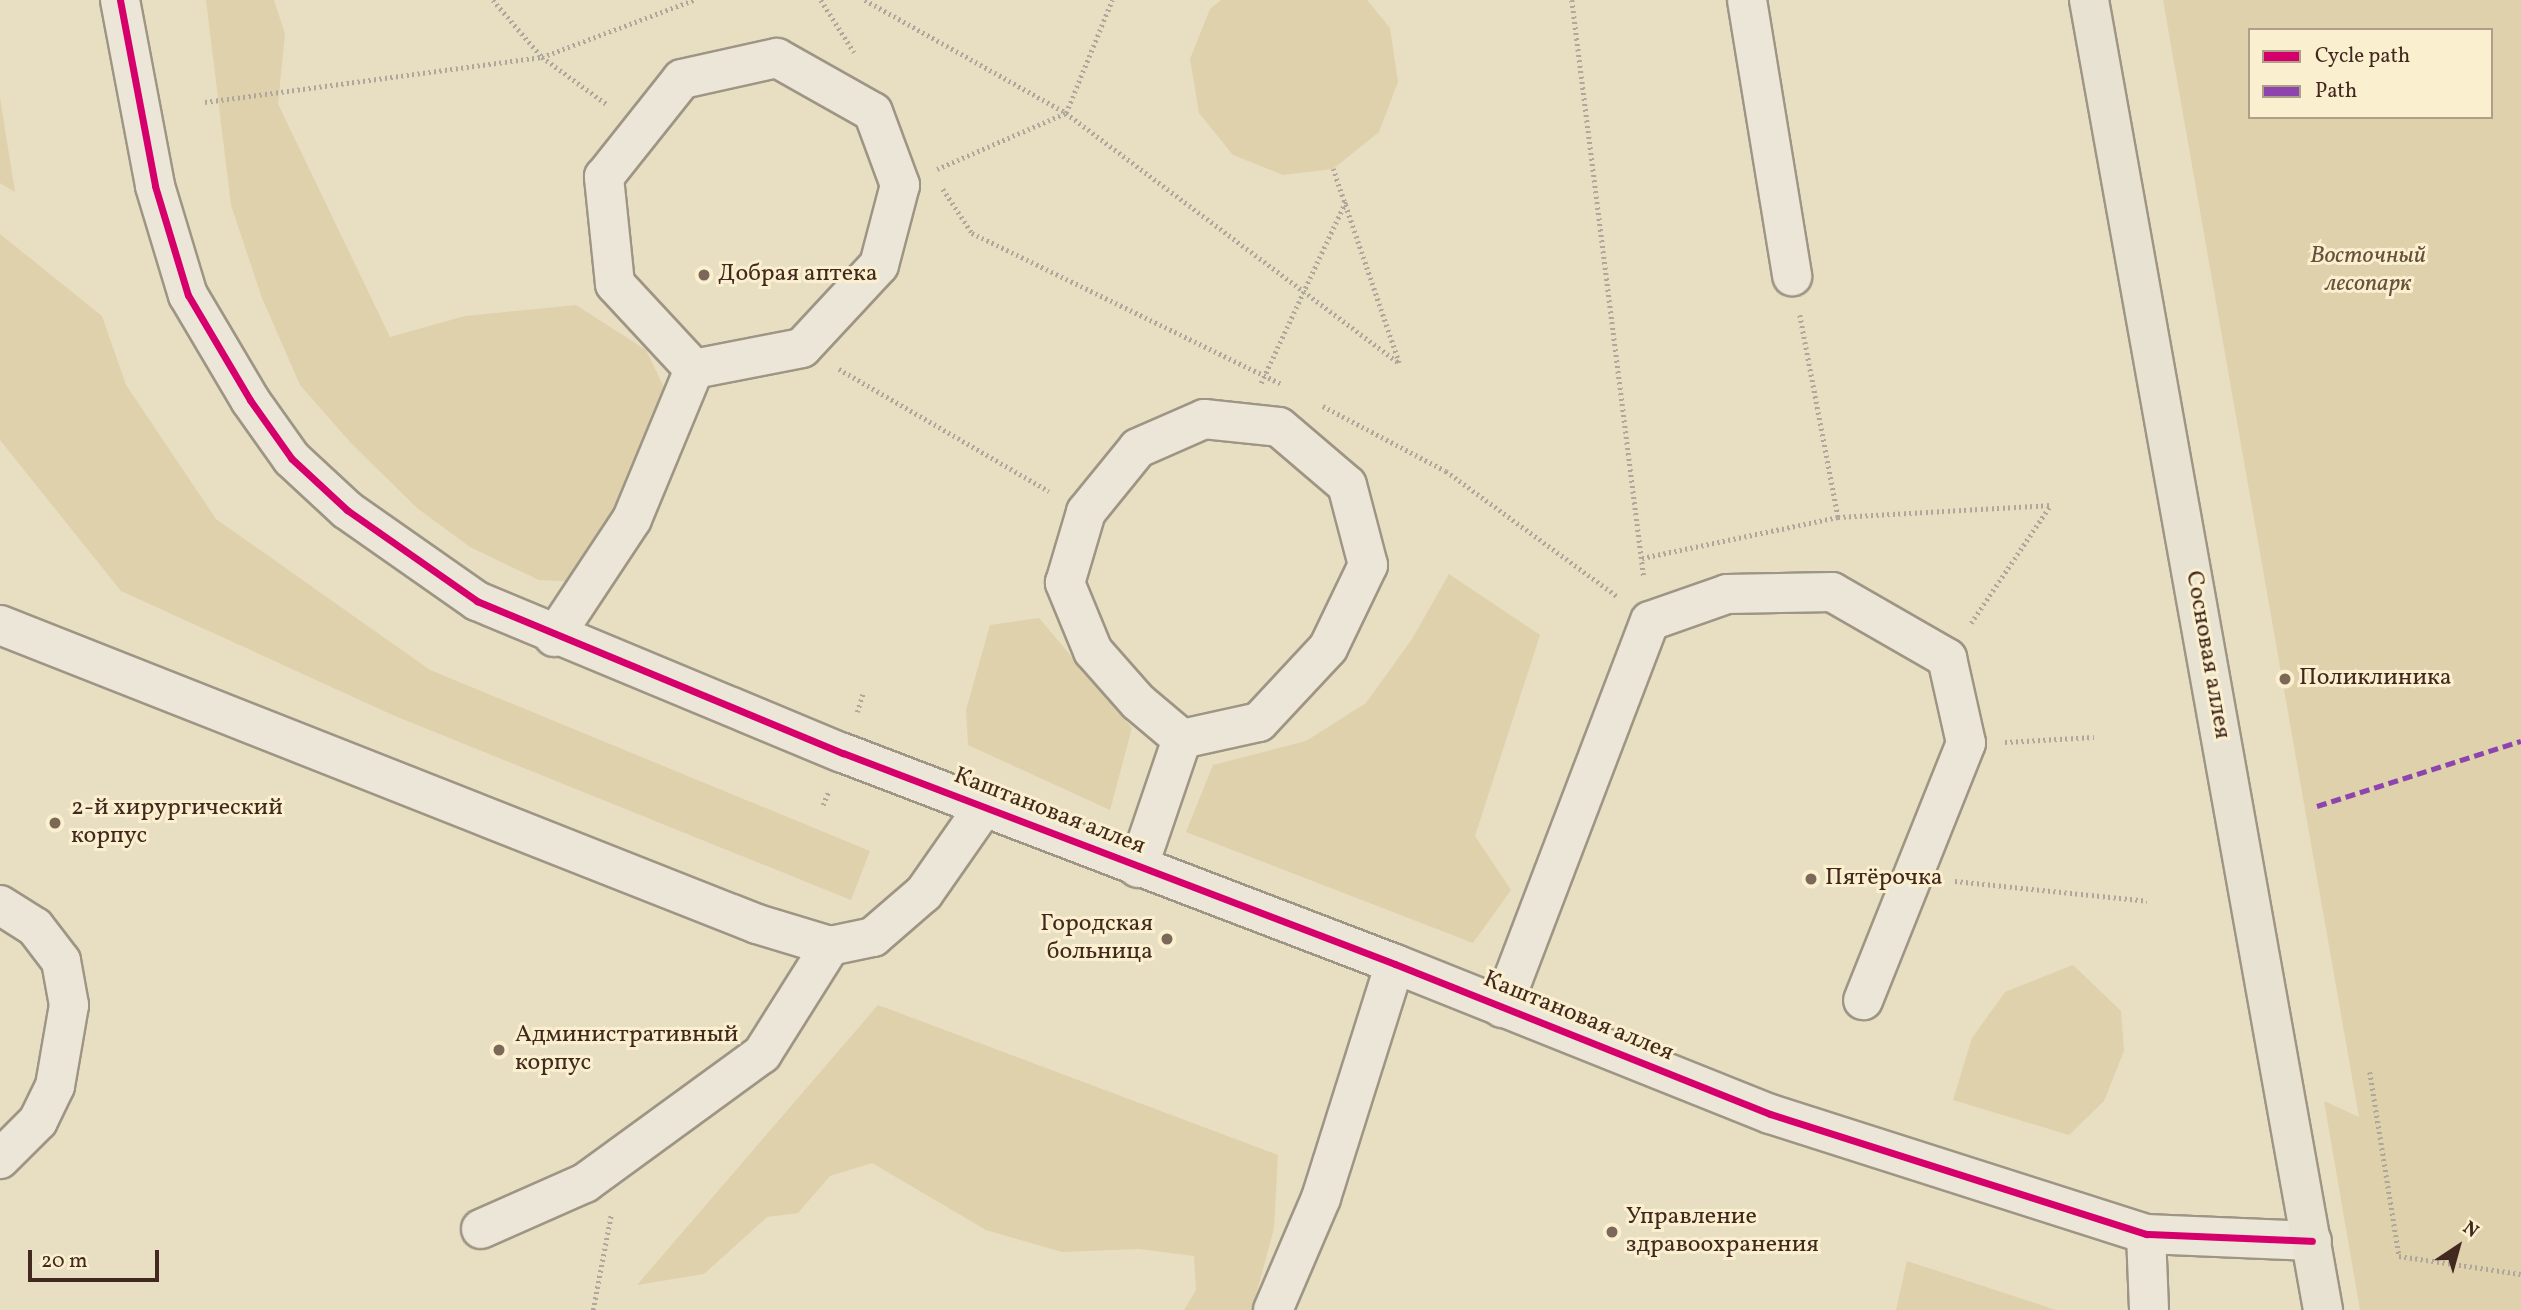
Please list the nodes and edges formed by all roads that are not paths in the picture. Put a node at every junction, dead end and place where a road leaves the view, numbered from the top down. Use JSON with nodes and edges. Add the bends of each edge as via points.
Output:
{"nodes":[{"id":1,"x":120,"y":0,"type":"edge"},
{"id":2,"x":1747,"y":0,"type":"edge"},
{"id":3,"x":2089,"y":0,"type":"edge"},
{"id":4,"x":1792,"y":276,"type":"road end"},
{"id":5,"x":694,"y":369,"type":"junction"},
{"id":6,"x":0,"y":625,"type":"edge"},
{"id":7,"x":554,"y":637,"type":"junction"},
{"id":8,"x":1182,"y":739,"type":"junction"},
{"id":9,"x":984,"y":807,"type":"junction"},
{"id":10,"x":1138,"y":868,"type":"junction"},
{"id":11,"x":0,"y":905,"type":"edge"},
{"id":12,"x":830,"y":946,"type":"junction"},
{"id":13,"x":1395,"y":964,"type":"junction"},
{"id":14,"x":1863,"y":1000,"type":"dead end"},
{"id":15,"x":1503,"y":1009,"type":"junction"},
{"id":16,"x":0,"y":1159,"type":"edge"},
{"id":17,"x":481,"y":1229,"type":"dead end"},
{"id":18,"x":2146,"y":1234,"type":"junction"},
{"id":19,"x":2312,"y":1241,"type":"junction"},
{"id":20,"x":1273,"y":1310,"type":"edge"},
{"id":21,"x":2149,"y":1310,"type":"edge"},
{"id":22,"x":2323,"y":1310,"type":"edge"}],
"edges":[{"from":1,"to":7,"type":"street","name":"Каштановая аллея","via":[[155,186],[188,295],[250,400],[292,459],[347,510],[477,601]]},
{"from":2,"to":4,"type":"street"},
{"from":3,"to":19,"type":"main road","name":"Сосновая аллея"},
{"from":5,"to":5,"type":"street","via":[[802,348],[879,265],[901,185],[873,112],[777,58],[682,79],[604,177],[615,284]]},
{"from":5,"to":7,"type":"street","via":[[632,519]]},
{"from":6,"to":12,"type":"street","via":[[757,924]]},
{"from":7,"to":9,"type":"street","name":"Каштановая аллея"},
{"from":8,"to":8,"type":"street","via":[[1259,722],[1328,648],[1368,565],[1347,485],[1279,427],[1203,419],[1138,448],[1086,512],[1065,583],[1093,651],[1138,702]]},
{"from":8,"to":10,"type":"street"},
{"from":9,"to":10,"type":"street","name":"Каштановая аллея"},
{"from":9,"to":12,"type":"street","via":[[924,893],[873,937]]},
{"from":10,"to":13,"type":"street","name":"Каштановая аллея"},
{"from":11,"to":16,"type":"street","via":[[34,927],[61,961],[69,1005],[55,1086],[38,1121]]},
{"from":12,"to":17,"type":"street","via":[[762,1054],[585,1183]]},
{"from":13,"to":15,"type":"street","name":"Каштановая аллея"},
{"from":13,"to":20,"type":"street","via":[[1321,1198]]},
{"from":14,"to":15,"type":"street","via":[[1966,743],[1947,658],[1832,592],[1727,594],[1650,621]]},
{"from":15,"to":18,"type":"street","name":"Каштановая аллея","via":[[1770,1114]]},
{"from":18,"to":19,"type":"street","name":"Каштановая аллея"},
{"from":18,"to":21,"type":"street"},
{"from":19,"to":22,"type":"main road","name":"Сосновая аллея"}]}
